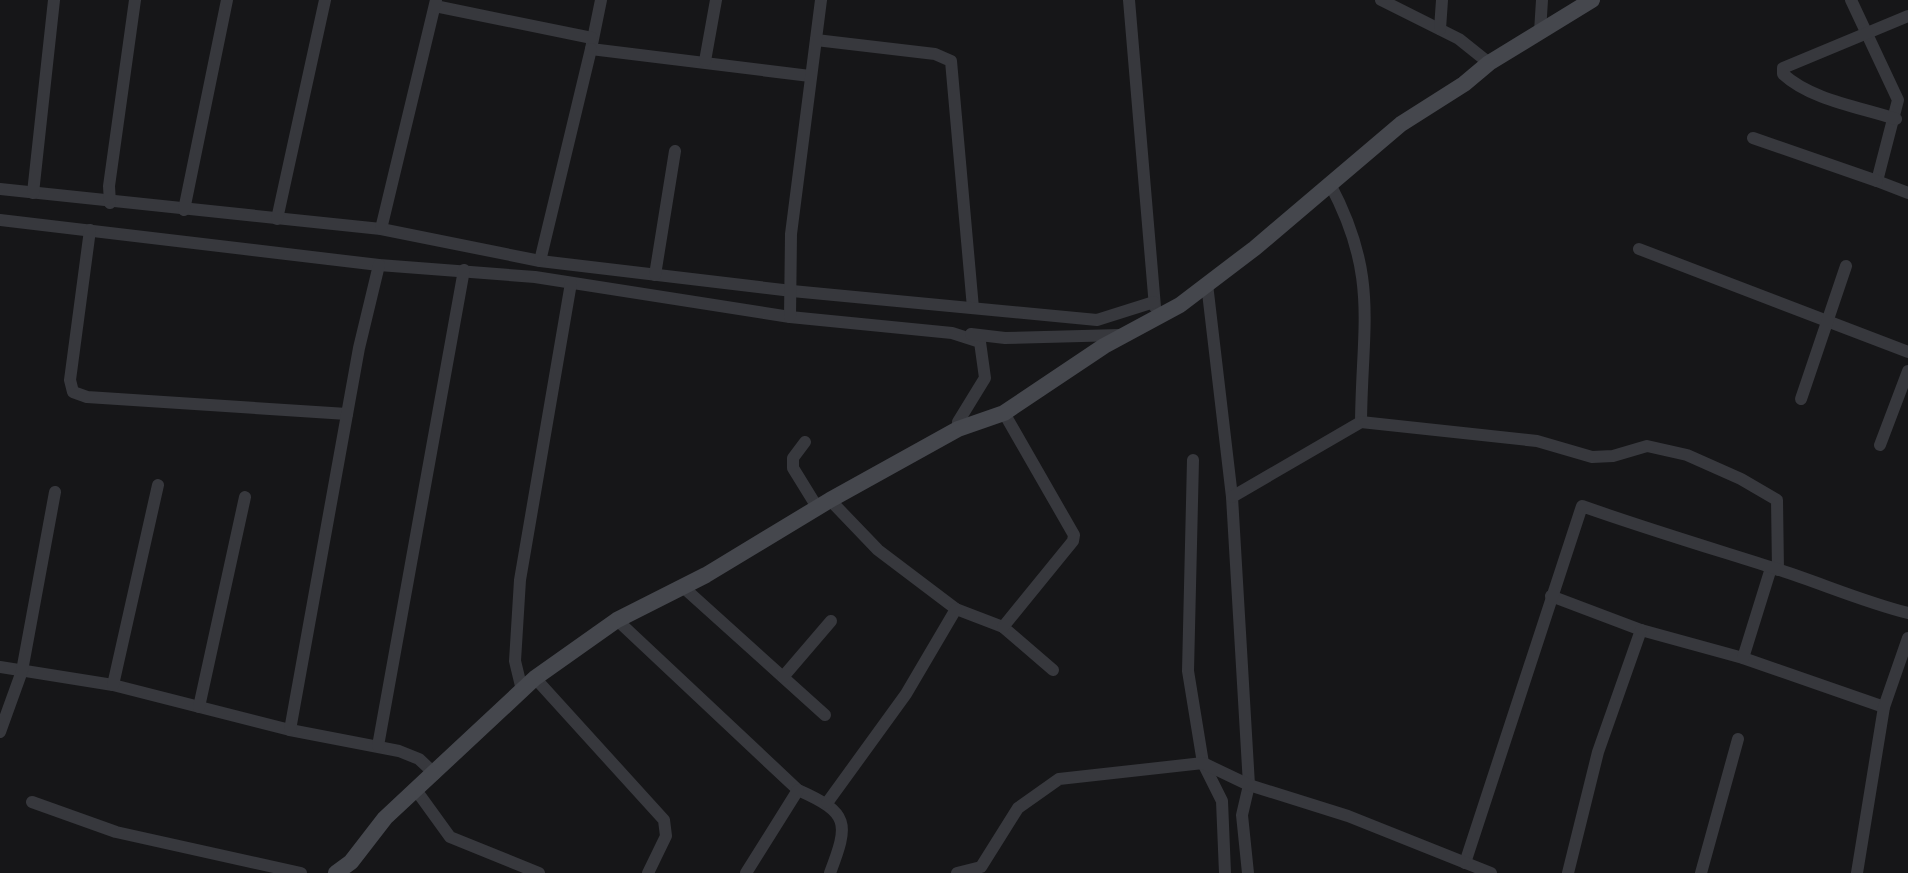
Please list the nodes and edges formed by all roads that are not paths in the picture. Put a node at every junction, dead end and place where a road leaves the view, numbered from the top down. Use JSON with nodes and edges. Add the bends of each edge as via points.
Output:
{"nodes":[{"id":1,"x":54,"y":0,"type":"edge"},
{"id":2,"x":135,"y":0,"type":"edge"},
{"id":3,"x":227,"y":0,"type":"edge"},
{"id":4,"x":325,"y":0,"type":"edge"},
{"id":5,"x":601,"y":0,"type":"edge"},
{"id":6,"x":716,"y":0,"type":"edge"},
{"id":7,"x":821,"y":0,"type":"edge"},
{"id":8,"x":1129,"y":0,"type":"edge"},
{"id":9,"x":1381,"y":0,"type":"edge"},
{"id":10,"x":1442,"y":0,"type":"edge"},
{"id":11,"x":1542,"y":0,"type":"edge"},
{"id":12,"x":1592,"y":0,"type":"edge"},
{"id":13,"x":1851,"y":0,"type":"edge"},
{"id":14,"x":436,"y":3,"type":"edge"},
{"id":15,"x":1908,"y":16,"type":"edge"},
{"id":16,"x":1440,"y":29,"type":"junction"},
{"id":17,"x":1540,"y":32,"type":"junction"},
{"id":18,"x":1866,"y":32,"type":"junction"},
{"id":19,"x":816,"y":40,"type":"junction"},
{"id":20,"x":592,"y":43,"type":"junction"},
{"id":21,"x":705,"y":61,"type":"junction"},
{"id":22,"x":1489,"y":63,"type":"junction"},
{"id":23,"x":810,"y":76,"type":"junction"},
{"id":24,"x":1896,"y":119,"type":"junction"},
{"id":25,"x":1753,"y":138,"type":"dead end"},
{"id":26,"x":675,"y":151,"type":"dead end"},
{"id":27,"x":1877,"y":181,"type":"junction"},
{"id":28,"x":1330,"y":184,"type":"junction"},
{"id":29,"x":0,"y":189,"type":"edge"},
{"id":30,"x":33,"y":193,"type":"junction"},
{"id":31,"x":1908,"y":193,"type":"edge"},
{"id":32,"x":110,"y":203,"type":"junction"},
{"id":33,"x":184,"y":210,"type":"junction"},
{"id":34,"x":277,"y":219,"type":"junction"},
{"id":35,"x":0,"y":220,"type":"edge"},
{"id":36,"x":381,"y":229,"type":"junction"},
{"id":37,"x":90,"y":230,"type":"junction"},
{"id":38,"x":1639,"y":249,"type":"dead end"},
{"id":39,"x":540,"y":261,"type":"junction"},
{"id":40,"x":379,"y":265,"type":"junction"},
{"id":41,"x":1846,"y":266,"type":"dead end"},
{"id":42,"x":464,"y":270,"type":"junction"},
{"id":43,"x":655,"y":275,"type":"junction"},
{"id":44,"x":571,"y":283,"type":"junction"},
{"id":45,"x":1207,"y":284,"type":"junction"},
{"id":46,"x":792,"y":291,"type":"junction"},
{"id":47,"x":973,"y":308,"type":"junction"},
{"id":48,"x":1155,"y":310,"type":"junction"},
{"id":49,"x":790,"y":317,"type":"junction"},
{"id":50,"x":1828,"y":320,"type":"junction"},
{"id":51,"x":952,"y":333,"type":"junction"},
{"id":52,"x":1123,"y":335,"type":"junction"},
{"id":53,"x":1908,"y":352,"type":"edge"},
{"id":54,"x":1908,"y":371,"type":"edge"},
{"id":55,"x":1801,"y":399,"type":"dead end"},
{"id":56,"x":1004,"y":413,"type":"junction"},
{"id":57,"x":347,"y":414,"type":"junction"},
{"id":58,"x":1361,"y":422,"type":"junction"},
{"id":59,"x":958,"y":429,"type":"junction"},
{"id":60,"x":805,"y":442,"type":"dead end"},
{"id":61,"x":1880,"y":445,"type":"dead end"},
{"id":62,"x":1193,"y":460,"type":"dead end"},
{"id":63,"x":158,"y":485,"type":"dead end"},
{"id":64,"x":55,"y":492,"type":"dead end"},
{"id":65,"x":245,"y":497,"type":"dead end"},
{"id":66,"x":1232,"y":497,"type":"junction"},
{"id":67,"x":823,"y":504,"type":"junction"},
{"id":68,"x":1775,"y":569,"type":"junction"},
{"id":69,"x":683,"y":587,"type":"junction"},
{"id":70,"x":1551,"y":596,"type":"junction"},
{"id":71,"x":956,"y":609,"type":"junction"},
{"id":72,"x":1908,"y":613,"type":"edge"},
{"id":73,"x":617,"y":620,"type":"junction"},
{"id":74,"x":831,"y":621,"type":"dead end"},
{"id":75,"x":1003,"y":627,"type":"junction"},
{"id":76,"x":1641,"y":630,"type":"junction"},
{"id":77,"x":1908,"y":638,"type":"edge"},
{"id":78,"x":1743,"y":658,"type":"junction"},
{"id":79,"x":0,"y":667,"type":"edge"},
{"id":80,"x":1053,"y":670,"type":"dead end"},
{"id":81,"x":22,"y":671,"type":"junction"},
{"id":82,"x":783,"y":677,"type":"junction"},
{"id":83,"x":535,"y":678,"type":"junction"},
{"id":84,"x":113,"y":685,"type":"junction"},
{"id":85,"x":522,"y":690,"type":"junction"},
{"id":86,"x":199,"y":707,"type":"junction"},
{"id":87,"x":1884,"y":707,"type":"junction"},
{"id":88,"x":825,"y":715,"type":"dead end"},
{"id":89,"x":290,"y":730,"type":"junction"},
{"id":90,"x":0,"y":732,"type":"edge"},
{"id":91,"x":1738,"y":739,"type":"dead end"},
{"id":92,"x":378,"y":746,"type":"junction"},
{"id":93,"x":1203,"y":763,"type":"junction"},
{"id":94,"x":435,"y":774,"type":"junction"},
{"id":95,"x":1249,"y":785,"type":"junction"},
{"id":96,"x":416,"y":790,"type":"junction"},
{"id":97,"x":798,"y":790,"type":"junction"},
{"id":98,"x":32,"y":802,"type":"dead end"},
{"id":99,"x":827,"y":803,"type":"junction"},
{"id":100,"x":1465,"y":863,"type":"junction"},
{"id":101,"x":301,"y":873,"type":"edge"},
{"id":102,"x":336,"y":873,"type":"edge"},
{"id":103,"x":539,"y":873,"type":"edge"},
{"id":104,"x":648,"y":873,"type":"edge"},
{"id":105,"x":746,"y":873,"type":"edge"},
{"id":106,"x":830,"y":873,"type":"edge"},
{"id":107,"x":957,"y":873,"type":"edge"},
{"id":108,"x":1225,"y":873,"type":"edge"},
{"id":109,"x":1248,"y":873,"type":"edge"},
{"id":110,"x":1491,"y":873,"type":"edge"},
{"id":111,"x":1568,"y":873,"type":"edge"},
{"id":112,"x":1701,"y":873,"type":"edge"},
{"id":113,"x":1857,"y":873,"type":"edge"}],
"edges":[{"from":1,"to":30,"type":"street"},
{"from":2,"to":32,"type":"street"},
{"from":3,"to":33,"type":"street"},
{"from":4,"to":34,"type":"street"},
{"from":5,"to":20,"type":"street"},
{"from":6,"to":21,"type":"street"},
{"from":7,"to":19,"type":"street"},
{"from":8,"to":48,"type":"street"},
{"from":9,"to":16,"type":"street"},
{"from":10,"to":16,"type":"street"},
{"from":11,"to":17,"type":"street"},
{"from":12,"to":17,"type":"street"},
{"from":13,"to":18,"type":"street"},
{"from":14,"to":20,"type":"street"},
{"from":14,"to":36,"type":"street"},
{"from":15,"to":18,"type":"street"},
{"from":16,"to":22,"type":"street"},
{"from":17,"to":22,"type":"street"},
{"from":18,"to":24,"type":"street","via":[[1898,100]]},
{"from":18,"to":24,"type":"street","via":[[1783,68],[1783,74],[1808,90]]},
{"from":19,"to":23,"type":"street"},
{"from":19,"to":47,"type":"street","via":[[935,54],[951,61]]},
{"from":20,"to":21,"type":"street"},
{"from":20,"to":39,"type":"street"},
{"from":21,"to":23,"type":"street"},
{"from":22,"to":28,"type":"street","via":[[1401,124]]},
{"from":23,"to":46,"type":"street","via":[[791,234]]},
{"from":24,"to":27,"type":"street"},
{"from":25,"to":27,"type":"street"},
{"from":26,"to":43,"type":"street"},
{"from":27,"to":31,"type":"street"},
{"from":28,"to":45,"type":"street"},
{"from":28,"to":58,"type":"street","via":[[1357,243],[1366,287]]},
{"from":29,"to":30,"type":"street"},
{"from":30,"to":32,"type":"street"},
{"from":32,"to":33,"type":"street"},
{"from":33,"to":34,"type":"street"},
{"from":34,"to":36,"type":"street"},
{"from":35,"to":37,"type":"street"},
{"from":36,"to":39,"type":"street"},
{"from":37,"to":40,"type":"street"},
{"from":37,"to":57,"type":"street","via":[[70,380],[73,392]]},
{"from":38,"to":50,"type":"street"},
{"from":39,"to":43,"type":"street"},
{"from":40,"to":42,"type":"street"},
{"from":40,"to":57,"type":"street"},
{"from":41,"to":50,"type":"street"},
{"from":42,"to":44,"type":"street"},
{"from":42,"to":92,"type":"street"},
{"from":43,"to":46,"type":"street"},
{"from":44,"to":49,"type":"street"},
{"from":44,"to":85,"type":"street","via":[[520,580],[515,661]]},
{"from":45,"to":48,"type":"street"},
{"from":45,"to":66,"type":"street"},
{"from":46,"to":47,"type":"street"},
{"from":46,"to":49,"type":"street"},
{"from":47,"to":48,"type":"street","via":[[1097,320]]},
{"from":48,"to":52,"type":"street"},
{"from":49,"to":51,"type":"street"},
{"from":50,"to":53,"type":"street"},
{"from":50,"to":55,"type":"street"},
{"from":51,"to":52,"type":"street","via":[[1005,338]]},
{"from":51,"to":59,"type":"street","via":[[980,342],[985,378]]},
{"from":52,"to":56,"type":"street"},
{"from":54,"to":61,"type":"street"},
{"from":56,"to":59,"type":"street"},
{"from":56,"to":75,"type":"street","via":[[1074,535]]},
{"from":57,"to":89,"type":"street"},
{"from":58,"to":66,"type":"street"},
{"from":58,"to":68,"type":"street","via":[[1537,441],[1592,457],[1647,446],[1687,455],[1777,500]]},
{"from":59,"to":67,"type":"street"},
{"from":60,"to":67,"type":"street","via":[[793,458],[793,468]]},
{"from":62,"to":93,"type":"street","via":[[1188,671]]},
{"from":63,"to":84,"type":"street"},
{"from":64,"to":81,"type":"street"},
{"from":65,"to":86,"type":"street"},
{"from":66,"to":95,"type":"street"},
{"from":67,"to":69,"type":"street"},
{"from":67,"to":71,"type":"street"},
{"from":68,"to":70,"type":"street","via":[[1582,506]]},
{"from":68,"to":72,"type":"street"},
{"from":68,"to":78,"type":"street"},
{"from":69,"to":73,"type":"street"},
{"from":69,"to":82,"type":"street"},
{"from":70,"to":76,"type":"street"},
{"from":70,"to":100,"type":"street"},
{"from":71,"to":75,"type":"street"},
{"from":71,"to":99,"type":"street","via":[[906,694]]},
{"from":73,"to":83,"type":"street"},
{"from":73,"to":97,"type":"street"},
{"from":74,"to":82,"type":"street"},
{"from":75,"to":80,"type":"street"},
{"from":76,"to":78,"type":"street"},
{"from":76,"to":111,"type":"street","via":[[1598,752]]},
{"from":77,"to":87,"type":"street"},
{"from":78,"to":87,"type":"street"},
{"from":79,"to":81,"type":"street"},
{"from":81,"to":84,"type":"street"},
{"from":81,"to":90,"type":"street"},
{"from":82,"to":88,"type":"street"},
{"from":83,"to":85,"type":"street"},
{"from":83,"to":104,"type":"street","via":[[664,820],[666,836]]},
{"from":84,"to":86,"type":"street"},
{"from":85,"to":94,"type":"street"},
{"from":86,"to":89,"type":"street"},
{"from":87,"to":113,"type":"street"},
{"from":89,"to":92,"type":"street"},
{"from":91,"to":112,"type":"street"},
{"from":92,"to":94,"type":"street","via":[[419,759]]},
{"from":93,"to":95,"type":"street"},
{"from":93,"to":107,"type":"street","via":[[1059,779],[1018,808],[981,867]]},
{"from":93,"to":108,"type":"street","via":[[1222,801]]},
{"from":94,"to":96,"type":"street"},
{"from":95,"to":100,"type":"street","via":[[1348,816]]},
{"from":95,"to":109,"type":"street","via":[[1242,815]]},
{"from":96,"to":102,"type":"street"},
{"from":96,"to":103,"type":"street","via":[[450,837]]},
{"from":97,"to":99,"type":"street"},
{"from":97,"to":105,"type":"street"},
{"from":98,"to":101,"type":"street","via":[[116,832]]},
{"from":99,"to":106,"type":"street","via":[[844,825]]},
{"from":100,"to":110,"type":"street"}]}
